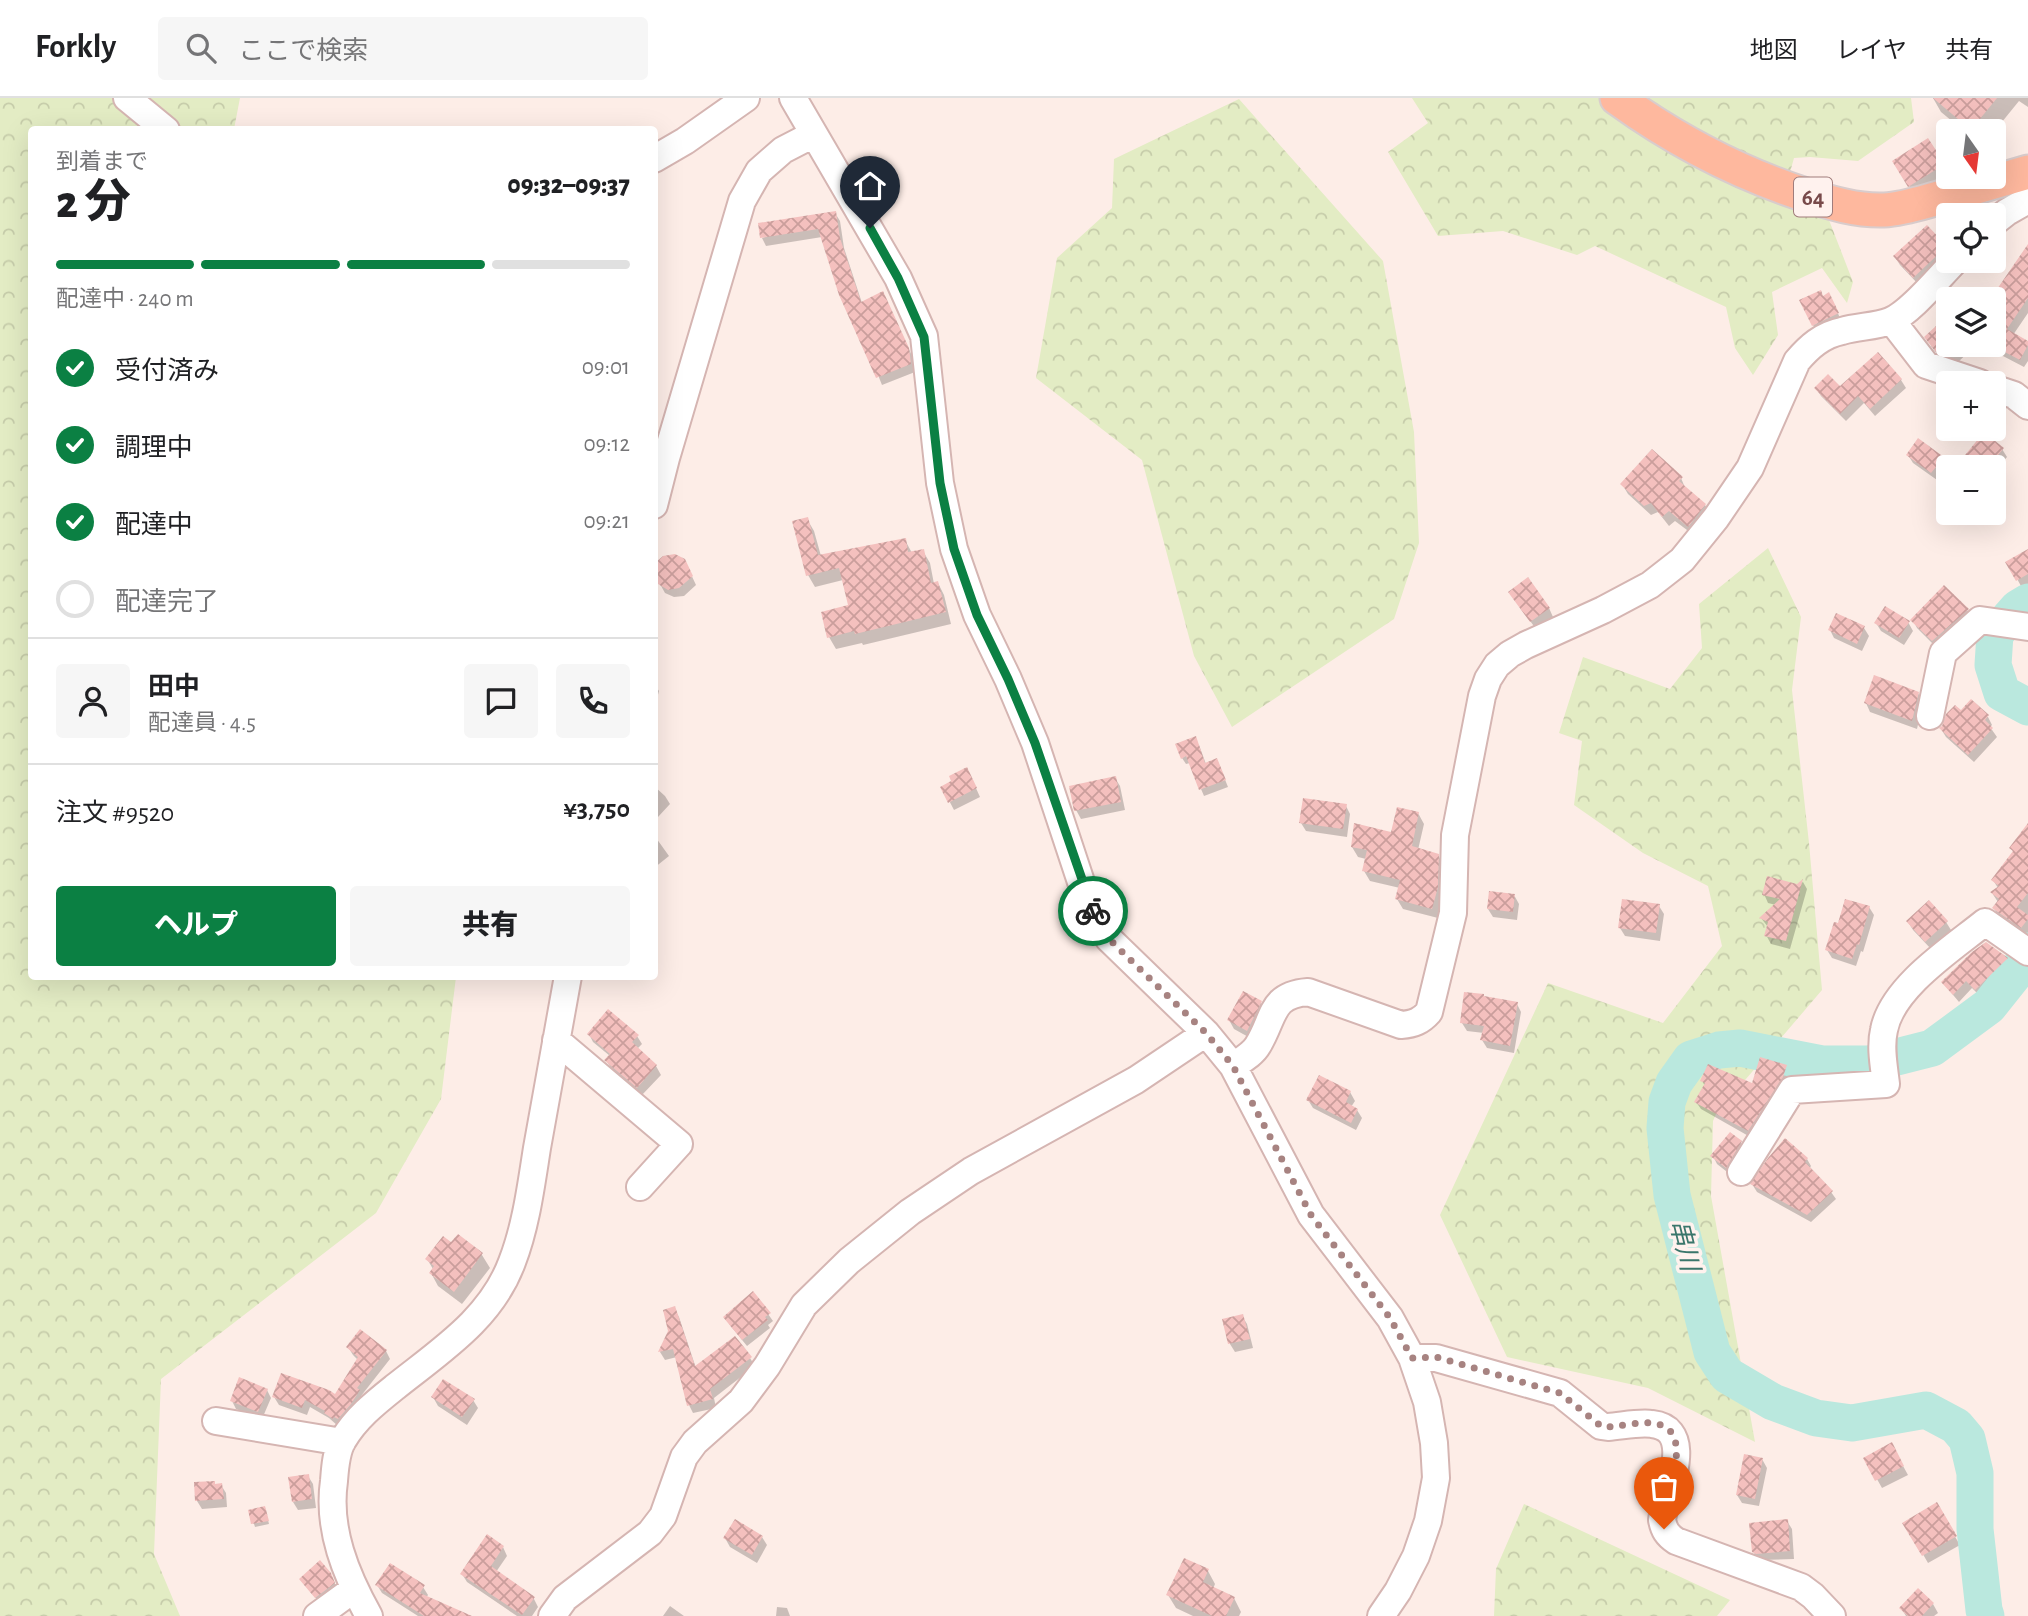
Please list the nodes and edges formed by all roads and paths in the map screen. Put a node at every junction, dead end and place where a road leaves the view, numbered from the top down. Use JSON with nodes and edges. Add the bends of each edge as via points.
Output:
{"nodes":[{"id":1,"x":127,"y":98,"type":"edge"},
{"id":2,"x":746,"y":98,"type":"edge"},
{"id":3,"x":793,"y":98,"type":"edge"},
{"id":4,"x":1617,"y":98,"type":"edge"},
{"id":5,"x":161,"y":126,"type":"edge"},
{"id":6,"x":814,"y":134,"type":"junction"},
{"id":7,"x":658,"y":157,"type":"edge"},
{"id":8,"x":2028,"y":172,"type":"edge"},
{"id":9,"x":2028,"y":200,"type":"edge"},
{"id":10,"x":2006,"y":213,"type":"edge"},
{"id":11,"x":1943,"y":273,"type":"edge"},
{"id":12,"x":1892,"y":321,"type":"junction"},
{"id":13,"x":1944,"y":371,"type":"edge"},
{"id":14,"x":2006,"y":392,"type":"edge"},
{"id":15,"x":2028,"y":406,"type":"edge"},
{"id":16,"x":660,"y":458,"type":"edge"},
{"id":17,"x":2026,"y":627,"type":"edge"},
{"id":18,"x":1930,"y":716,"type":"dead end"},
{"id":19,"x":2023,"y":948,"type":"edge"},
{"id":20,"x":567,"y":980,"type":"edge"},
{"id":21,"x":1206,"y":1033,"type":"junction"},
{"id":22,"x":556,"y":1040,"type":"junction"},
{"id":23,"x":1233,"y":1066,"type":"junction"},
{"id":24,"x":1741,"y":1171,"type":"dead end"},
{"id":25,"x":640,"y":1187,"type":"dead end"},
{"id":26,"x":1412,"y":1358,"type":"junction"},
{"id":27,"x":216,"y":1421,"type":"dead end"},
{"id":28,"x":342,"y":1442,"type":"junction"},
{"id":29,"x":354,"y":1589,"type":"junction"},
{"id":30,"x":317,"y":1616,"type":"edge"},
{"id":31,"x":369,"y":1616,"type":"edge"},
{"id":32,"x":552,"y":1616,"type":"edge"},
{"id":33,"x":1381,"y":1616,"type":"edge"},
{"id":34,"x":1832,"y":1616,"type":"edge"}],
"edges":[{"from":1,"to":5,"type":"street"},
{"from":2,"to":7,"type":"street"},
{"from":3,"to":6,"type":"street"},
{"from":4,"to":8,"type":"main road","number":"64","via":[[1686,144],[1732,166],[1788,189],[1857,209],[1886,210],[1920,203]]},
{"from":6,"to":16,"type":"street","via":[[783,150],[759,171],[742,201]]},
{"from":6,"to":21,"type":"street","via":[[898,278],[924,337],[940,483],[954,549],[977,615],[1035,743],[1094,914],[1109,939]]},
{"from":9,"to":10,"type":"street"},
{"from":11,"to":12,"type":"street"},
{"from":12,"to":13,"type":"street","via":[[1926,365]]},
{"from":12,"to":23,"type":"street","via":[[1841,331],[1809,346],[1797,361],[1750,468],[1682,560],[1650,585],[1526,645],[1497,665],[1482,696],[1455,835],[1453,913],[1429,1012],[1422,1020],[1401,1025],[1308,992],[1297,993],[1277,1006],[1257,1047]]},
{"from":14,"to":15,"type":"street"},
{"from":17,"to":18,"type":"street","via":[[1980,620],[1943,653]]},
{"from":19,"to":24,"type":"street","via":[[1985,922],[1908,985],[1893,1006],[1884,1030],[1886,1084],[1792,1090]]},
{"from":20,"to":22,"type":"street"},
{"from":21,"to":23,"type":"street"},
{"from":21,"to":32,"type":"street","via":[[1136,1080],[971,1171],[849,1261],[804,1306],[741,1401],[684,1457],[663,1516],[650,1533],[565,1598]]},
{"from":22,"to":25,"type":"street","via":[[679,1144]]},
{"from":22,"to":28,"type":"street","via":[[524,1221],[500,1288],[457,1338],[366,1410]]},
{"from":23,"to":26,"type":"street","via":[[1311,1215],[1382,1308]]},
{"from":26,"to":33,"type":"street","via":[[1427,1402],[1436,1478],[1416,1556]]},
{"from":26,"to":34,"type":"street","via":[[1436,1357],[1560,1393],[1601,1426],[1663,1426],[1671,1434],[1677,1456],[1662,1520],[1668,1536],[1801,1587]]},
{"from":27,"to":28,"type":"street"},
{"from":28,"to":29,"type":"street","via":[[331,1499],[333,1526]]},
{"from":29,"to":30,"type":"street"},
{"from":29,"to":31,"type":"street"}]}
